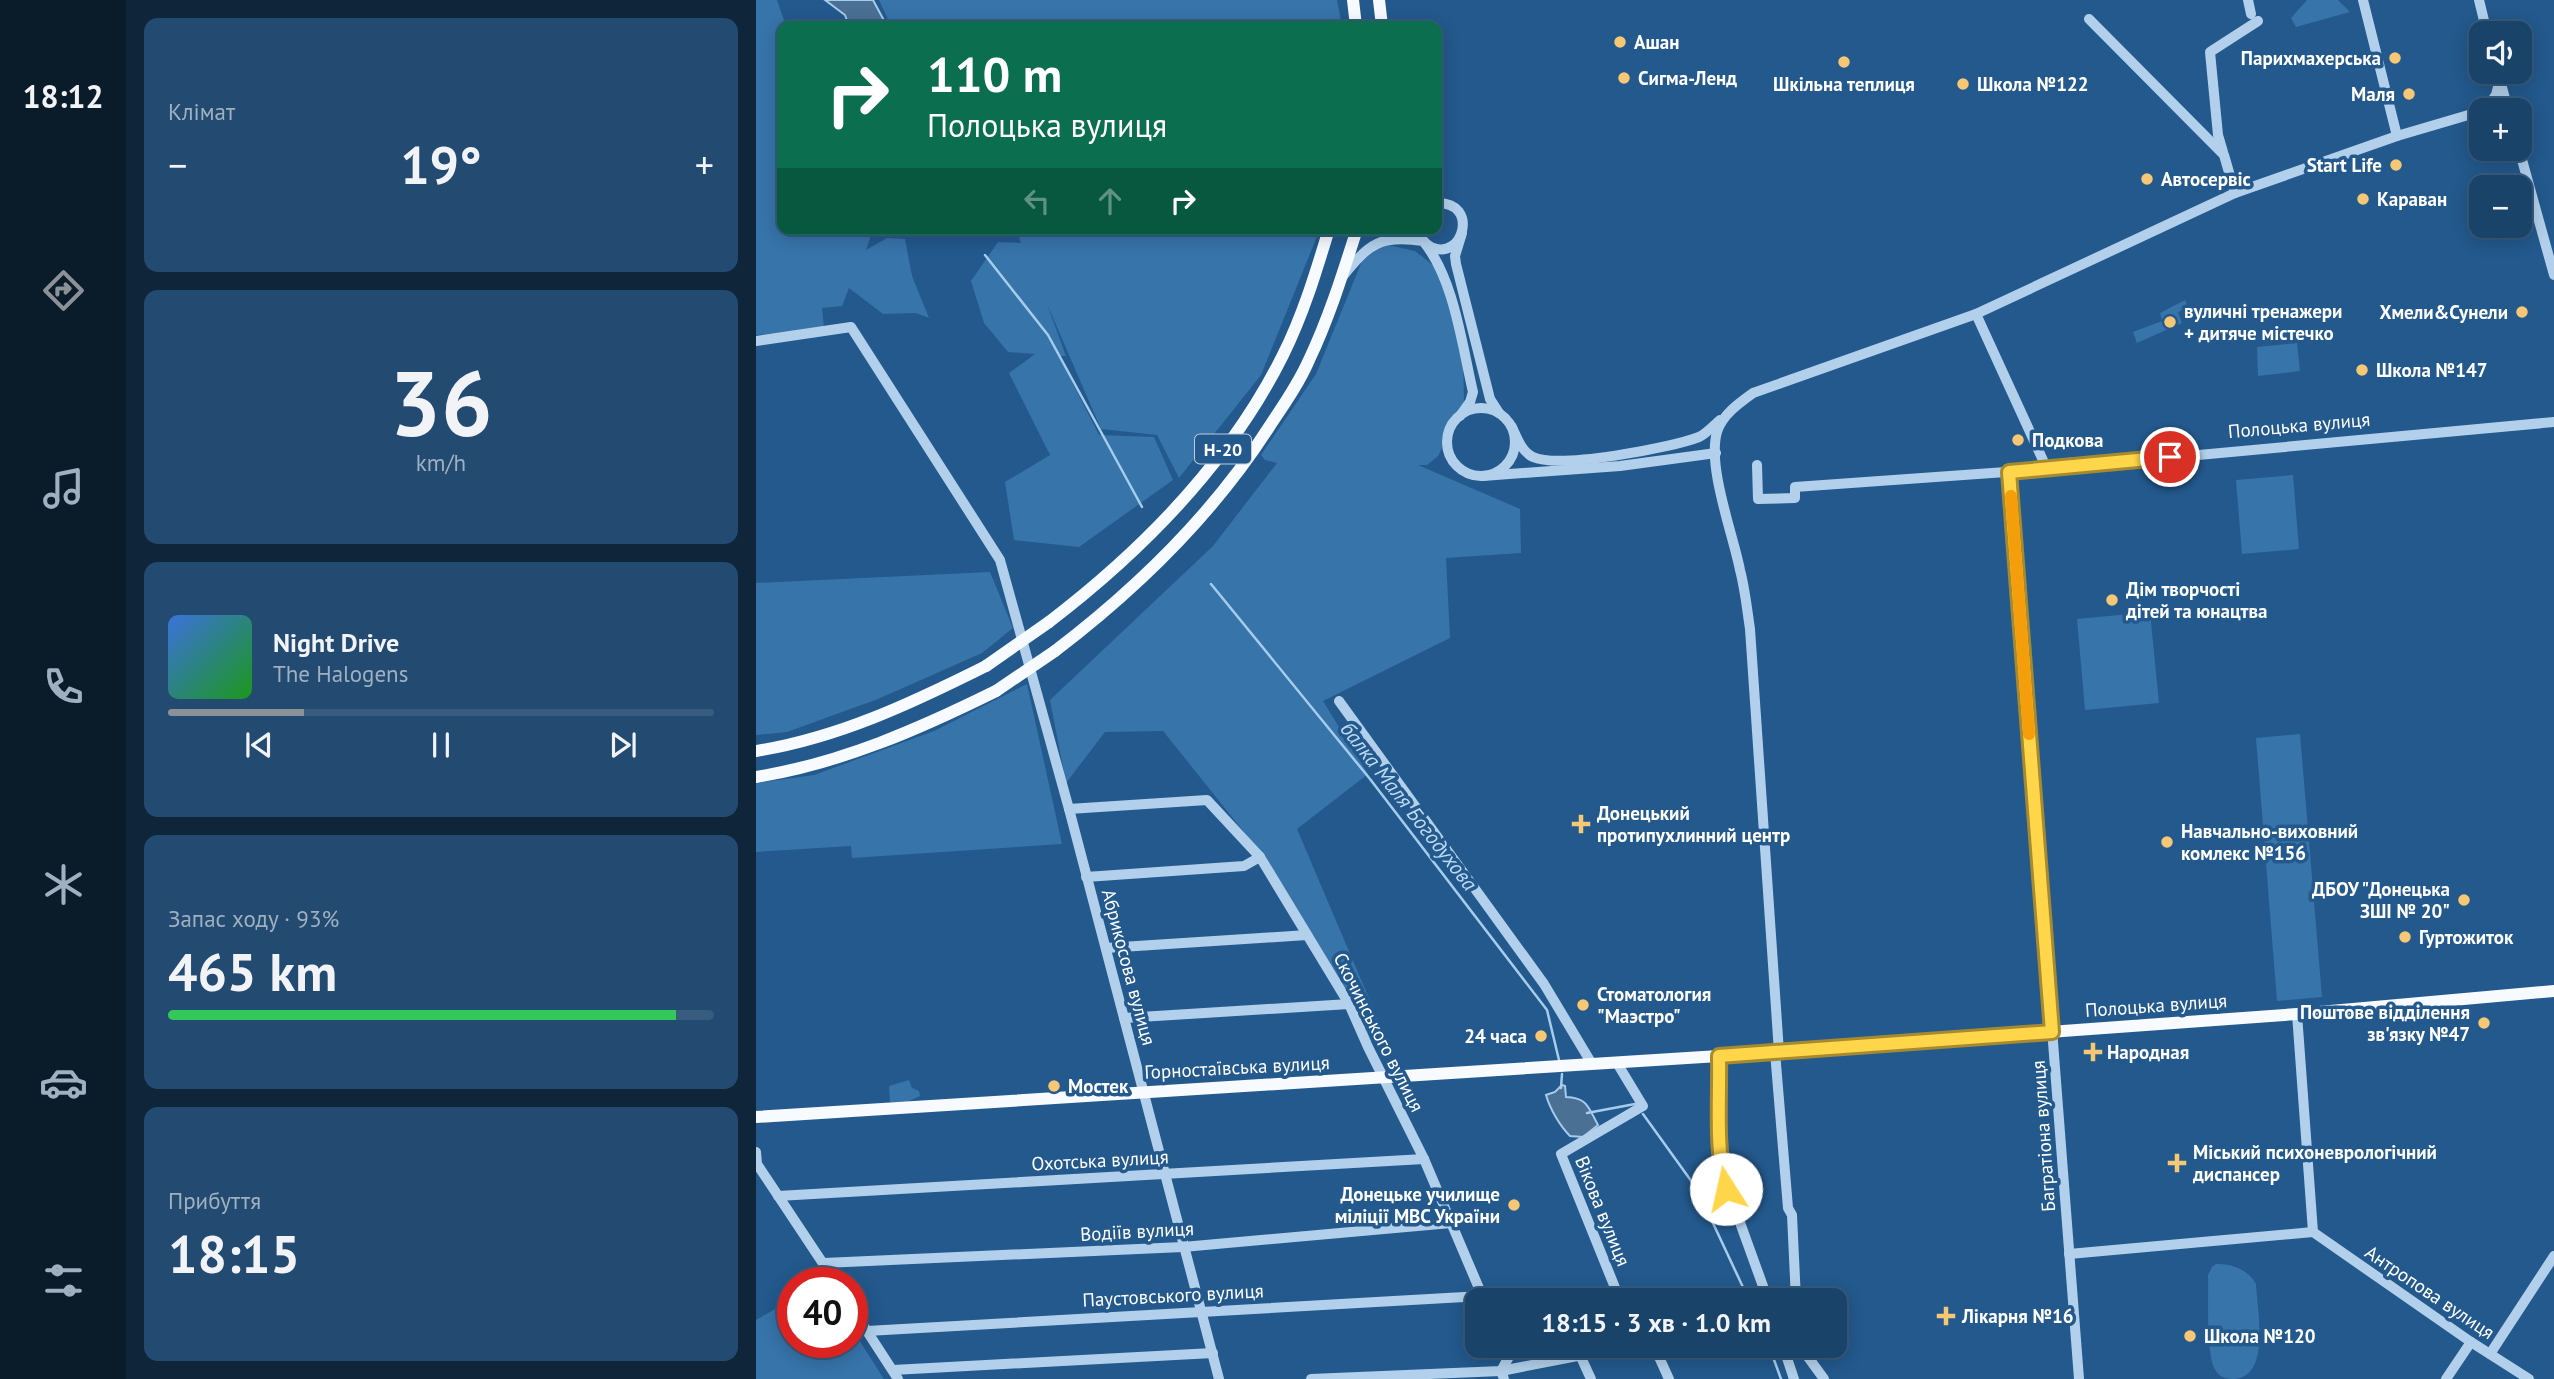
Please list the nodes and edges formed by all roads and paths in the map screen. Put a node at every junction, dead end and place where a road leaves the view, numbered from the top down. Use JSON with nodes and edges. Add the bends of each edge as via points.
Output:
{"nodes":[{"id":1,"x":1353,"y":0,"type":"edge"},
{"id":2,"x":1379,"y":0,"type":"edge"},
{"id":3,"x":2248,"y":0,"type":"edge"},
{"id":4,"x":2363,"y":0,"type":"edge"},
{"id":5,"x":2479,"y":0,"type":"edge"},
{"id":6,"x":2089,"y":19,"type":"dead end"},
{"id":7,"x":1355,"y":21,"type":"edge"},
{"id":8,"x":1381,"y":21,"type":"edge"},
{"id":9,"x":2484,"y":21,"type":"edge"},
{"id":10,"x":2469,"y":115,"type":"edge"},
{"id":11,"x":2398,"y":136,"type":"junction"},
{"id":12,"x":2224,"y":155,"type":"junction"},
{"id":13,"x":2522,"y":161,"type":"edge"},
{"id":14,"x":2235,"y":193,"type":"junction"},
{"id":15,"x":1442,"y":204,"type":"edge"},
{"id":16,"x":1462,"y":233,"type":"junction"},
{"id":17,"x":1327,"y":235,"type":"edge"},
{"id":18,"x":1355,"y":235,"type":"edge"},
{"id":19,"x":1420,"y":235,"type":"edge"},
{"id":20,"x":1423,"y":241,"type":"junction"},
{"id":21,"x":2554,"y":275,"type":"edge"},
{"id":22,"x":1342,"y":278,"type":"junction"},
{"id":23,"x":1976,"y":314,"type":"junction"},
{"id":24,"x":756,"y":341,"type":"edge"},
{"id":25,"x":1730,"y":411,"type":"junction"},
{"id":26,"x":1501,"y":415,"type":"junction"},
{"id":27,"x":1460,"y":416,"type":"junction"},
{"id":28,"x":2554,"y":422,"type":"edge"},
{"id":29,"x":1512,"y":427,"type":"junction"},
{"id":30,"x":1716,"y":453,"type":"junction"},
{"id":31,"x":1756,"y":465,"type":"dead end"},
{"id":32,"x":2047,"y":469,"type":"junction"},
{"id":33,"x":2009,"y":472,"type":"junction"},
{"id":34,"x":1483,"y":477,"type":"junction"},
{"id":35,"x":1339,"y":701,"type":"dead end"},
{"id":36,"x":756,"y":751,"type":"edge"},
{"id":37,"x":756,"y":776,"type":"edge"},
{"id":38,"x":1069,"y":809,"type":"junction"},
{"id":39,"x":1260,"y":857,"type":"junction"},
{"id":40,"x":1087,"y":877,"type":"junction"},
{"id":41,"x":1307,"y":935,"type":"junction"},
{"id":42,"x":1106,"y":948,"type":"junction"},
{"id":43,"x":2554,"y":991,"type":"edge"},
{"id":44,"x":1349,"y":1004,"type":"junction"},
{"id":45,"x":2297,"y":1014,"type":"junction"},
{"id":46,"x":1124,"y":1018,"type":"junction"},
{"id":47,"x":2052,"y":1032,"type":"junction"},
{"id":48,"x":1777,"y":1052,"type":"junction"},
{"id":49,"x":1719,"y":1056,"type":"junction"},
{"id":50,"x":1617,"y":1063,"type":"junction"},
{"id":51,"x":1592,"y":1064,"type":"junction"},
{"id":52,"x":1384,"y":1078,"type":"junction"},
{"id":53,"x":1144,"y":1092,"type":"junction"},
{"id":54,"x":756,"y":1117,"type":"edge"},
{"id":55,"x":756,"y":1152,"type":"edge"},
{"id":56,"x":1424,"y":1159,"type":"junction"},
{"id":57,"x":1163,"y":1174,"type":"junction"},
{"id":58,"x":778,"y":1196,"type":"junction"},
{"id":59,"x":1451,"y":1223,"type":"junction"},
{"id":60,"x":2313,"y":1232,"type":"junction"},
{"id":61,"x":1183,"y":1247,"type":"junction"},
{"id":62,"x":2069,"y":1254,"type":"junction"},
{"id":63,"x":2554,"y":1255,"type":"edge"},
{"id":64,"x":824,"y":1263,"type":"junction"},
{"id":65,"x":826,"y":1267,"type":"edge"},
{"id":66,"x":1479,"y":1288,"type":"edge"},
{"id":67,"x":1615,"y":1288,"type":"edge"},
{"id":68,"x":1764,"y":1288,"type":"edge"},
{"id":69,"x":1796,"y":1288,"type":"edge"},
{"id":70,"x":1465,"y":1299,"type":"edge"},
{"id":71,"x":1201,"y":1311,"type":"junction"},
{"id":72,"x":868,"y":1331,"type":"edge"},
{"id":73,"x":868,"y":1333,"type":"edge"},
{"id":74,"x":2471,"y":1342,"type":"junction"},
{"id":75,"x":1213,"y":1353,"type":"junction"},
{"id":76,"x":2490,"y":1354,"type":"junction"},
{"id":77,"x":1509,"y":1358,"type":"edge"},
{"id":78,"x":1568,"y":1358,"type":"edge"},
{"id":79,"x":1581,"y":1358,"type":"edge"},
{"id":80,"x":1660,"y":1358,"type":"edge"},
{"id":81,"x":1787,"y":1358,"type":"edge"},
{"id":82,"x":1809,"y":1358,"type":"edge"},
{"id":83,"x":2512,"y":1368,"type":"junction"},
{"id":84,"x":895,"y":1375,"type":"edge"},
{"id":85,"x":1503,"y":1375,"type":"edge"},
{"id":86,"x":1219,"y":1379,"type":"edge"},
{"id":87,"x":1311,"y":1379,"type":"edge"},
{"id":88,"x":1591,"y":1379,"type":"edge"},
{"id":89,"x":1670,"y":1379,"type":"edge"},
{"id":90,"x":1794,"y":1379,"type":"edge"},
{"id":91,"x":1824,"y":1379,"type":"edge"},
{"id":92,"x":2079,"y":1379,"type":"edge"},
{"id":93,"x":2446,"y":1379,"type":"edge"},
{"id":94,"x":2504,"y":1379,"type":"edge"},
{"id":95,"x":2529,"y":1379,"type":"edge"}],
"edges":[{"from":1,"to":7,"type":"main road"},
{"from":2,"to":8,"type":"main road"},
{"from":3,"to":12,"type":"street","via":[[2255,18],[2210,52]]},
{"from":4,"to":11,"type":"street"},
{"from":5,"to":9,"type":"street"},
{"from":6,"to":12,"type":"street"},
{"from":10,"to":11,"type":"street"},
{"from":11,"to":14,"type":"street"},
{"from":12,"to":14,"type":"street"},
{"from":13,"to":21,"type":"street"},
{"from":14,"to":23,"type":"street"},
{"from":15,"to":16,"type":"street","via":[[1459,213]]},
{"from":16,"to":20,"type":"street","via":[[1444,248]]},
{"from":16,"to":26,"type":"street","via":[[1456,264],[1490,399]]},
{"from":17,"to":36,"type":"main road","number":"Н-20","bridge":true,"via":[[1284,353],[1238,428],[1187,496],[1087,593],[986,666],[920,699],[861,723]]},
{"from":18,"to":22,"type":"main road","number":"Н-20"},
{"from":19,"to":20,"type":"street"},
{"from":20,"to":22,"type":"street","via":[[1399,237],[1373,244]]},
{"from":20,"to":27,"type":"street","via":[[1444,272],[1473,392]]},
{"from":22,"to":37,"type":"main road","number":"Н-20","bridge":true,"via":[[1309,362],[1236,476],[1136,585],[1100,617],[996,691],[930,723],[829,761]]},
{"from":23,"to":25,"type":"street","via":[[1753,393]]},
{"from":23,"to":32,"type":"street"},
{"from":24,"to":38,"type":"street","name":"Абрикосова вулиця","via":[[851,327],[1000,560]]},
{"from":25,"to":29,"type":"street","via":[[1701,436],[1652,449],[1554,460],[1525,453]]},
{"from":25,"to":30,"type":"street","via":[[1717,432]]},
{"from":26,"to":27,"type":"street","via":[[1475,409]]},
{"from":26,"to":29,"type":"street"},
{"from":27,"to":34,"type":"street","via":[[1450,428],[1448,451],[1461,470]]},
{"from":28,"to":32,"type":"street","name":"Полоцька вулиця"},
{"from":29,"to":34,"type":"street","via":[[1515,449],[1511,459]]},
{"from":30,"to":34,"type":"street"},
{"from":30,"to":48,"type":"street","via":[[1750,629]]},
{"from":31,"to":33,"type":"street","name":"Полоцька вулиця","via":[[1758,499],[1795,498],[1795,487]]},
{"from":32,"to":33,"type":"street","name":"Полоцька вулиця"},
{"from":33,"to":47,"type":"street","name":"Багратіона вулиця"},
{"from":35,"to":51,"type":"street","via":[[1544,984]]},
{"from":38,"to":39,"type":"street","name":"Скочинського вулиця","via":[[1207,800]]},
{"from":38,"to":40,"type":"street","name":"Абрикосова вулиця"},
{"from":39,"to":40,"type":"street","via":[[1244,866]]},
{"from":39,"to":41,"type":"street","name":"Скочинського вулиця"},
{"from":40,"to":42,"type":"street","name":"Абрикосова вулиця"},
{"from":41,"to":42,"type":"street"},
{"from":41,"to":44,"type":"street","name":"Скочинського вулиця"},
{"from":42,"to":46,"type":"street","name":"Абрикосова вулиця"},
{"from":43,"to":45,"type":"main road","name":"Полоцька вулиця"},
{"from":44,"to":46,"type":"street"},
{"from":44,"to":52,"type":"street","name":"Скочинського вулиця"},
{"from":45,"to":47,"type":"main road","name":"Полоцька вулиця"},
{"from":45,"to":60,"type":"street"},
{"from":46,"to":53,"type":"street","name":"Абрикосова вулиця"},
{"from":47,"to":48,"type":"main road","name":"Полоцька вулиця"},
{"from":47,"to":62,"type":"street","name":"Багратіона вулиця"},
{"from":48,"to":49,"type":"main road","name":"Полоцька вулиця"},
{"from":48,"to":69,"type":"street"},
{"from":49,"to":50,"type":"main road","name":"Горностаївська вулиця"},
{"from":49,"to":68,"type":"street","via":[[1721,1170]]},
{"from":50,"to":51,"type":"main road","name":"Горностаївська вулиця"},
{"from":50,"to":67,"type":"street","name":"Вікова вулиця","via":[[1643,1107],[1561,1154]]},
{"from":51,"to":52,"type":"main road","name":"Горностаївська вулиця"},
{"from":52,"to":53,"type":"main road","name":"Горностаївська вулиця"},
{"from":52,"to":56,"type":"street","name":"Скочинського вулиця"},
{"from":53,"to":54,"type":"main road","name":"Горностаївська вулиця"},
{"from":53,"to":57,"type":"street","name":"Абрикосова вулиця"},
{"from":55,"to":58,"type":"street","via":[[757,1164]]},
{"from":56,"to":57,"type":"street","name":"Охотська вулиця"},
{"from":56,"to":59,"type":"street","name":"Скочинського вулиця"},
{"from":57,"to":58,"type":"street","name":"Охотська вулиця"},
{"from":57,"to":61,"type":"street","name":"Абрикосова вулиця"},
{"from":58,"to":64,"type":"street"},
{"from":59,"to":61,"type":"street","name":"Водіїв вулиця"},
{"from":59,"to":66,"type":"street","name":"Скочинського вулиця"},
{"from":60,"to":62,"type":"street"},
{"from":60,"to":74,"type":"street","name":"Антропова вулиця"},
{"from":61,"to":64,"type":"street","name":"Водіїв вулиця"},
{"from":61,"to":71,"type":"street","name":"Абрикосова вулиця"},
{"from":62,"to":92,"type":"street","name":"Багратіона вулиця"},
{"from":63,"to":76,"type":"street"},
{"from":64,"to":65,"type":"street"},
{"from":70,"to":71,"type":"street","name":"Паустовського вулиця"},
{"from":71,"to":72,"type":"street","name":"Паустовського вулиця"},
{"from":71,"to":75,"type":"street","name":"Абрикосова вулиця"},
{"from":73,"to":84,"type":"street"},
{"from":74,"to":76,"type":"street","name":"Антропова вулиця"},
{"from":74,"to":93,"type":"street"},
{"from":75,"to":84,"type":"street"},
{"from":75,"to":86,"type":"street","name":"Абрикосова вулиця"},
{"from":76,"to":83,"type":"street","name":"Антропова вулиця"},
{"from":77,"to":85,"type":"street"},
{"from":78,"to":85,"type":"street"},
{"from":79,"to":88,"type":"street"},
{"from":80,"to":89,"type":"street"},
{"from":81,"to":90,"type":"street"},
{"from":82,"to":91,"type":"street"},
{"from":83,"to":94,"type":"street"},
{"from":83,"to":95,"type":"street","name":"Антропова вулиця"},
{"from":85,"to":87,"type":"street"}]}
